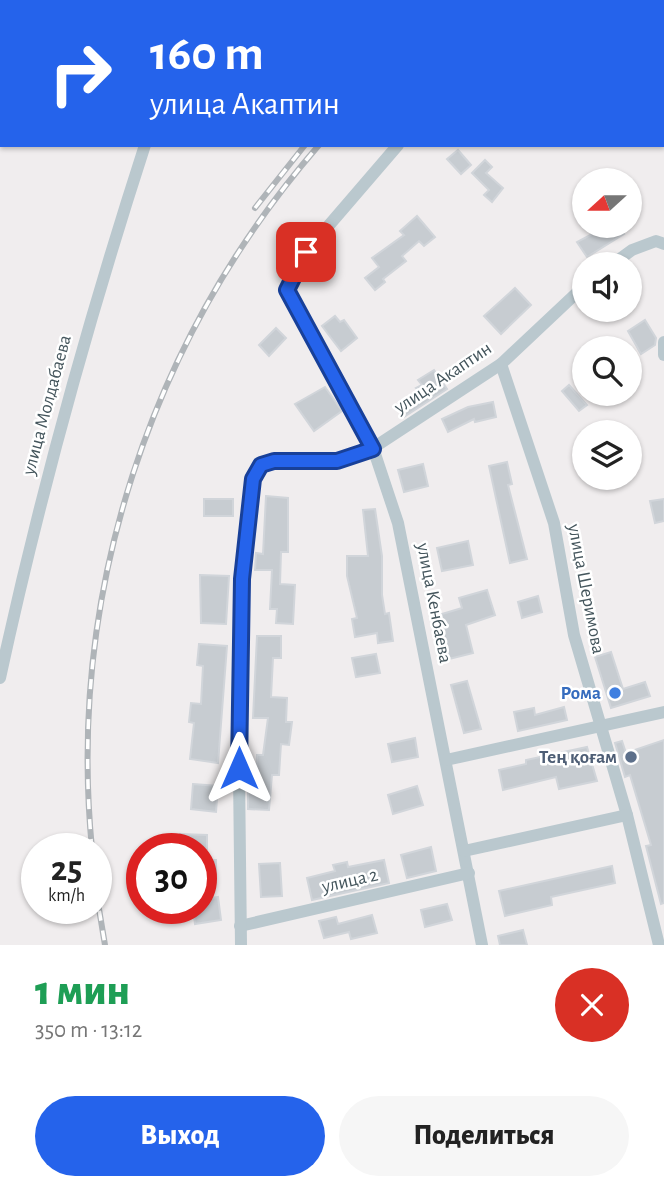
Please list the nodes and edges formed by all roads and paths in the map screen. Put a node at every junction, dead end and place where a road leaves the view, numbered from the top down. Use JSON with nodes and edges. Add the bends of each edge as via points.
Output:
{"nodes":[{"id":1,"x":144,"y":147,"type":"edge"},
{"id":2,"x":396,"y":147,"type":"edge"},
{"id":3,"x":664,"y":244,"type":"edge"},
{"id":4,"x":629,"y":252,"type":"edge"},
{"id":5,"x":572,"y":297,"type":"edge"},
{"id":6,"x":664,"y":342,"type":"edge"},
{"id":7,"x":664,"y":355,"type":"edge"},
{"id":8,"x":500,"y":364,"type":"junction"},
{"id":9,"x":373,"y":449,"type":"junction"},
{"id":10,"x":0,"y":678,"type":"edge"},
{"id":11,"x":664,"y":712,"type":"edge"},
{"id":12,"x":598,"y":725,"type":"junction"},
{"id":13,"x":446,"y":760,"type":"junction"},
{"id":14,"x":626,"y":815,"type":"junction"},
{"id":15,"x":464,"y":851,"type":"junction"},
{"id":16,"x":469,"y":873,"type":"junction"},
{"id":17,"x":240,"y":926,"type":"junction"},
{"id":18,"x":241,"y":945,"type":"edge"},
{"id":19,"x":482,"y":945,"type":"edge"},
{"id":20,"x":659,"y":945,"type":"edge"}],
"edges":[{"from":1,"to":10,"type":"street","name":"улица Молдабаева","via":[[94,304]]},
{"from":2,"to":9,"type":"street","name":"улица Кенбаева","via":[[306,252],[287,290]]},
{"from":3,"to":4,"type":"street","via":[[656,241]]},
{"from":5,"to":8,"type":"street","name":"улица Акаптин"},
{"from":6,"to":7,"type":"street"},
{"from":8,"to":9,"type":"street","name":"улица Акаптин"},
{"from":8,"to":12,"type":"street","name":"улица Шеримова","via":[[554,523],[574,635]]},
{"from":9,"to":13,"type":"street","name":"улица Кенбаева","via":[[398,523]]},
{"from":9,"to":17,"type":"street","name":"улица Акаптин","via":[[337,461],[274,461],[261,465],[253,479],[242,579],[238,689]]},
{"from":11,"to":12,"type":"street"},
{"from":12,"to":13,"type":"street"},
{"from":12,"to":14,"type":"street","name":"улица Шеримова"},
{"from":13,"to":15,"type":"street","name":"улица Кенбаева"},
{"from":14,"to":15,"type":"street"},
{"from":14,"to":20,"type":"street","name":"улица Шеримова"},
{"from":15,"to":16,"type":"street","name":"улица Кенбаева"},
{"from":16,"to":17,"type":"street","name":"улица 2"},
{"from":16,"to":19,"type":"street","name":"улица Кенбаева"},
{"from":17,"to":18,"type":"street"}]}
